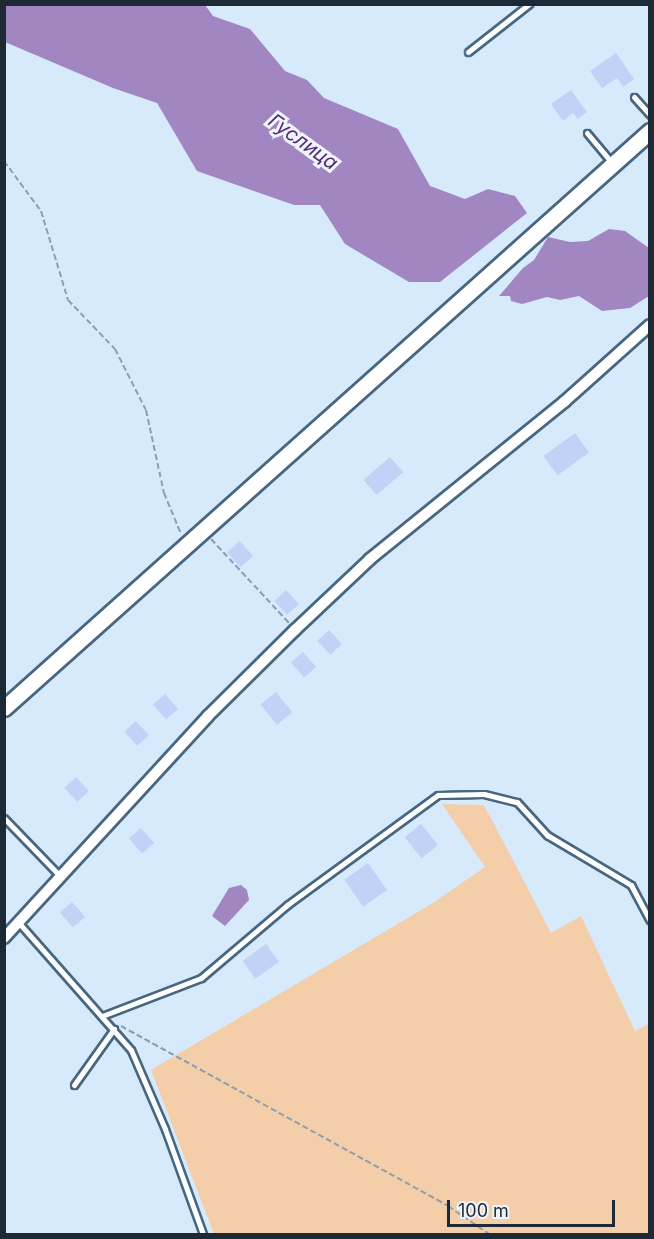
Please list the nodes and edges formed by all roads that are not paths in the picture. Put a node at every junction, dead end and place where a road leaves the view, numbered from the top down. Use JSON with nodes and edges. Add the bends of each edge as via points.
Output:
{"nodes":[{"id":1,"x":529,"y":4,"type":"edge"},
{"id":2,"x":468,"y":51,"type":"dead end"},
{"id":3,"x":634,"y":97,"type":"dead end"},
{"id":4,"x":650,"y":115,"type":"edge"},
{"id":5,"x":650,"y":131,"type":"edge"},
{"id":6,"x":587,"y":133,"type":"dead end"},
{"id":7,"x":613,"y":164,"type":"junction"},
{"id":8,"x":650,"y":325,"type":"edge"},
{"id":9,"x":4,"y":708,"type":"edge"},
{"id":10,"x":4,"y":818,"type":"edge"},
{"id":11,"x":61,"y":878,"type":"junction"},
{"id":12,"x":650,"y":920,"type":"edge"},
{"id":13,"x":19,"y":922,"type":"junction"},
{"id":14,"x":4,"y":938,"type":"edge"},
{"id":15,"x":102,"y":1016,"type":"junction"},
{"id":16,"x":114,"y":1029,"type":"junction"},
{"id":17,"x":74,"y":1085,"type":"dead end"},
{"id":18,"x":203,"y":1234,"type":"edge"}],
"edges":[{"from":1,"to":2,"type":"lane"},
{"from":3,"to":4,"type":"lane"},
{"from":5,"to":7,"type":"main road"},
{"from":6,"to":7,"type":"lane"},
{"from":7,"to":9,"type":"main road"},
{"from":8,"to":11,"type":"street","via":[[564,402],[370,559],[207,716]]},
{"from":10,"to":11,"type":"lane"},
{"from":11,"to":13,"type":"street"},
{"from":12,"to":15,"type":"lane","via":[[631,885],[547,835],[517,802],[484,794],[438,795],[287,906],[201,978]]},
{"from":13,"to":14,"type":"street"},
{"from":13,"to":15,"type":"lane"},
{"from":15,"to":16,"type":"lane"},
{"from":16,"to":17,"type":"lane"},
{"from":16,"to":18,"type":"lane","via":[[131,1050]]}]}
